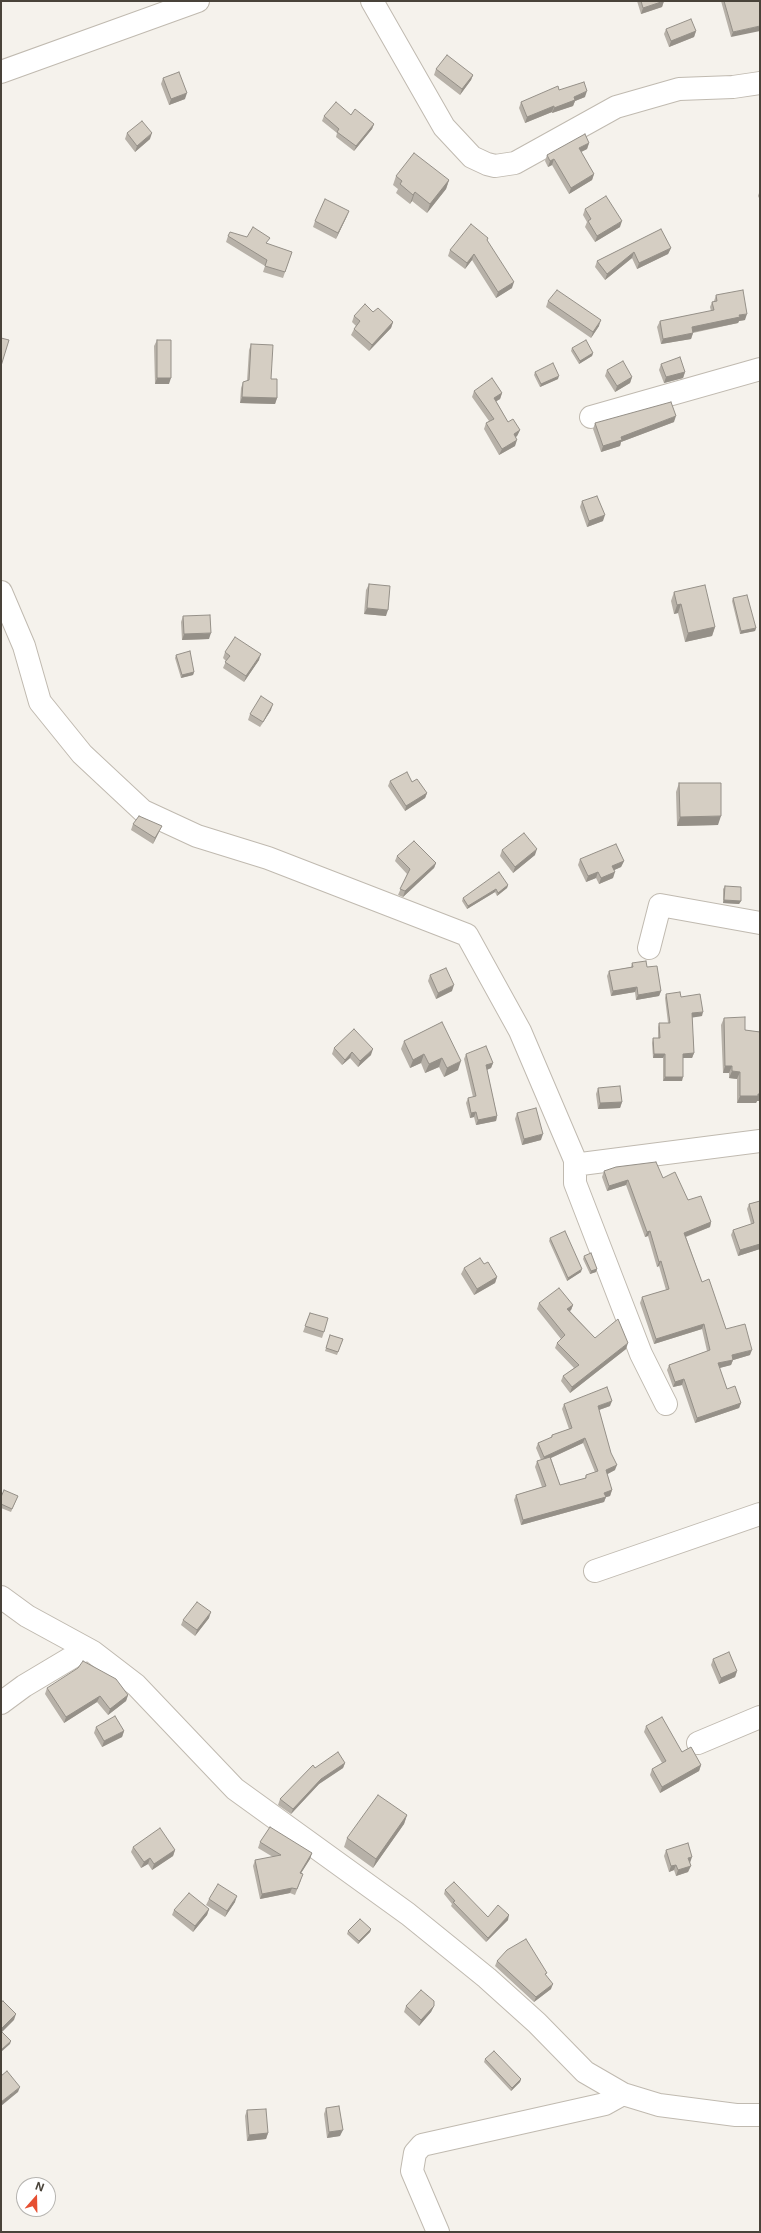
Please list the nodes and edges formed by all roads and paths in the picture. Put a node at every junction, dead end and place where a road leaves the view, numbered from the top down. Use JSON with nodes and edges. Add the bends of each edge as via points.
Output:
{"nodes":[{"id":1,"x":198,"y":1,"type":"edge"},
{"id":2,"x":372,"y":1,"type":"edge"},
{"id":3,"x":1,"y":72,"type":"edge"},
{"id":4,"x":760,"y":83,"type":"edge"},
{"id":5,"x":760,"y":369,"type":"edge"},
{"id":6,"x":591,"y":417,"type":"dead end"},
{"id":7,"x":2,"y":597,"type":"edge"},
{"id":8,"x":760,"y":923,"type":"edge"},
{"id":9,"x":649,"y":948,"type":"dead end"},
{"id":10,"x":760,"y":1142,"type":"edge"},
{"id":11,"x":575,"y":1160,"type":"junction"},
{"id":12,"x":666,"y":1404,"type":"dead end"},
{"id":13,"x":760,"y":1514,"type":"edge"},
{"id":14,"x":596,"y":1571,"type":"dead end"},
{"id":15,"x":1,"y":1597,"type":"edge"},
{"id":16,"x":86,"y":1648,"type":"junction"},
{"id":17,"x":1,"y":1703,"type":"edge"},
{"id":18,"x":760,"y":1717,"type":"edge"},
{"id":19,"x":698,"y":1743,"type":"dead end"},
{"id":20,"x":623,"y":2094,"type":"junction"},
{"id":21,"x":760,"y":2115,"type":"edge"},
{"id":22,"x":438,"y":2232,"type":"edge"}],
"edges":[{"from":1,"to":3,"type":"street"},
{"from":2,"to":4,"type":"street","via":[[444,127],[472,157],[495,166],[515,163],[616,106],[679,89]]},
{"from":5,"to":6,"type":"street"},
{"from":7,"to":11,"type":"street","via":[[24,646],[40,702],[82,754],[143,811],[196,836],[268,858],[467,935],[520,1031]]},
{"from":8,"to":9,"type":"street","via":[[660,905]]},
{"from":10,"to":11,"type":"street","via":[[581,1164]]},
{"from":11,"to":12,"type":"street","via":[[575,1183],[642,1354]]},
{"from":13,"to":14,"type":"street"},
{"from":15,"to":16,"type":"street","via":[[27,1616]]},
{"from":16,"to":17,"type":"street"},
{"from":16,"to":20,"type":"street","via":[[136,1685],[236,1789],[408,1914],[487,1978],[537,2023],[585,2072]]},
{"from":18,"to":19,"type":"street"},
{"from":20,"to":21,"type":"street","via":[[659,2105],[736,2115]]},
{"from":20,"to":22,"type":"street","via":[[605,2104],[422,2145],[415,2153],[412,2171]]}]}
